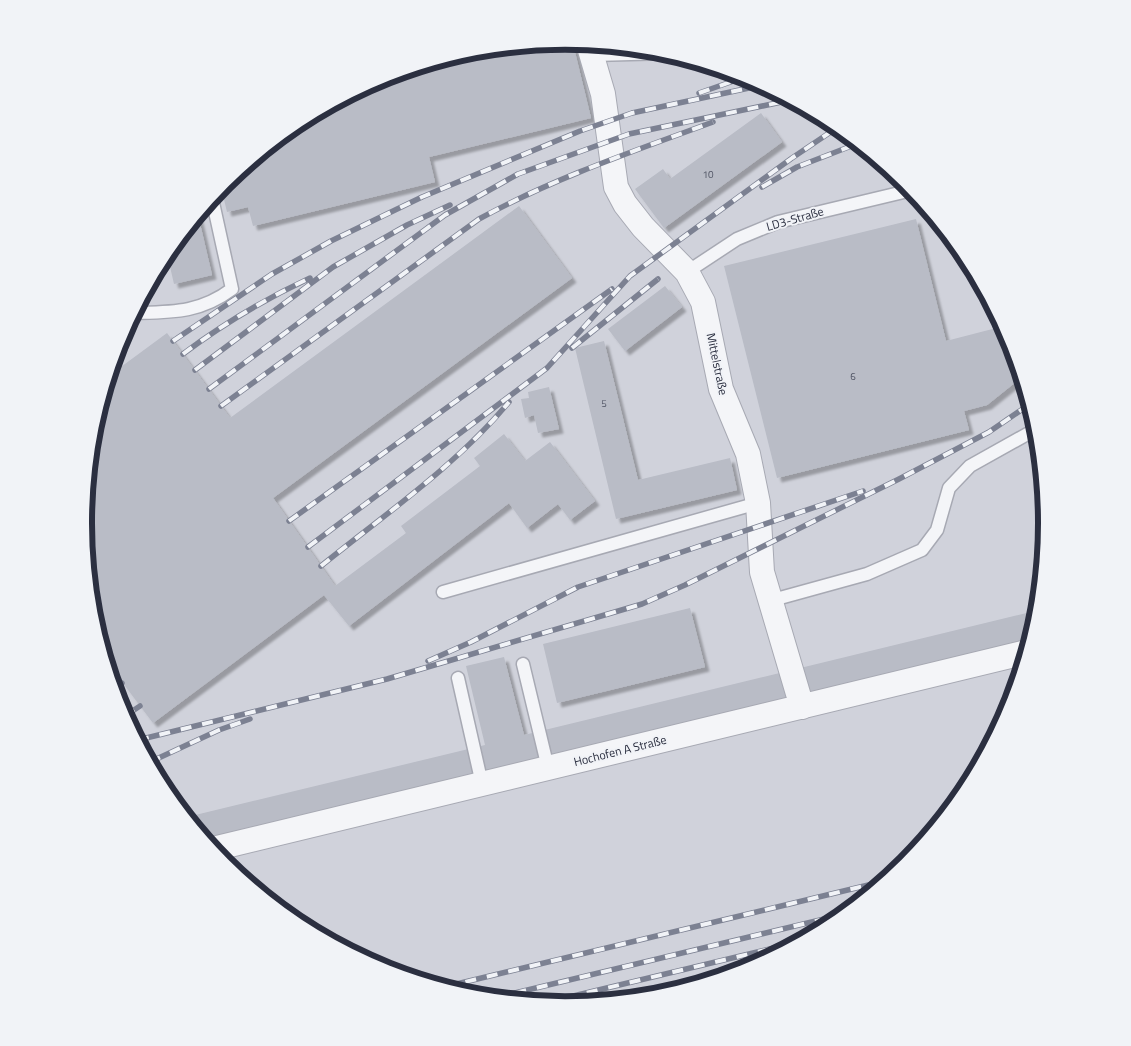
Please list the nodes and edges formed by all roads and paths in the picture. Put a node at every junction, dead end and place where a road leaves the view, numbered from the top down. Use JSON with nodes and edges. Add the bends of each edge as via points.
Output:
{"nodes":[{"id":1,"x":591,"y":51,"type":"edge"},
{"id":2,"x":903,"y":192,"type":"edge"},
{"id":3,"x":214,"y":207,"type":"edge"},
{"id":4,"x":687,"y":272,"type":"junction"},
{"id":5,"x":142,"y":313,"type":"edge"},
{"id":6,"x":1029,"y":433,"type":"edge"},
{"id":7,"x":758,"y":503,"type":"junction"},
{"id":8,"x":443,"y":592,"type":"dead end"},
{"id":9,"x":769,"y":601,"type":"junction"},
{"id":10,"x":1019,"y":654,"type":"edge"},
{"id":11,"x":523,"y":664,"type":"dead end"},
{"id":12,"x":458,"y":678,"type":"dead end"},
{"id":13,"x":802,"y":707,"type":"junction"},
{"id":14,"x":548,"y":768,"type":"junction"},
{"id":15,"x":482,"y":784,"type":"junction"},
{"id":16,"x":221,"y":847,"type":"edge"}],
"edges":[{"from":1,"to":4,"type":"street","name":"Mittelstraße","via":[[603,94],[616,187],[643,227]]},
{"from":2,"to":4,"type":"lane","name":"LD3-Straße","via":[[778,222],[737,239]]},
{"from":3,"to":5,"type":"lane","via":[[232,290],[214,303],[177,311]]},
{"from":4,"to":7,"type":"street","name":"Mittelstraße","via":[[703,302],[716,375],[748,454]]},
{"from":6,"to":9,"type":"lane","via":[[970,466],[950,488],[937,530],[922,550],[867,574]]},
{"from":7,"to":8,"type":"lane"},
{"from":7,"to":9,"type":"street","name":"Mittelstraße","via":[[759,549]]},
{"from":9,"to":13,"type":"street","name":"Mittelstraße"},
{"from":10,"to":13,"type":"street","name":"Hochofen A Straße"},
{"from":11,"to":14,"type":"lane"},
{"from":12,"to":15,"type":"lane"},
{"from":13,"to":14,"type":"street","name":"Hochofen A Straße"},
{"from":14,"to":15,"type":"street","name":"Hochofen A Straße"},
{"from":15,"to":16,"type":"street","name":"Hochofen A Straße"}]}
